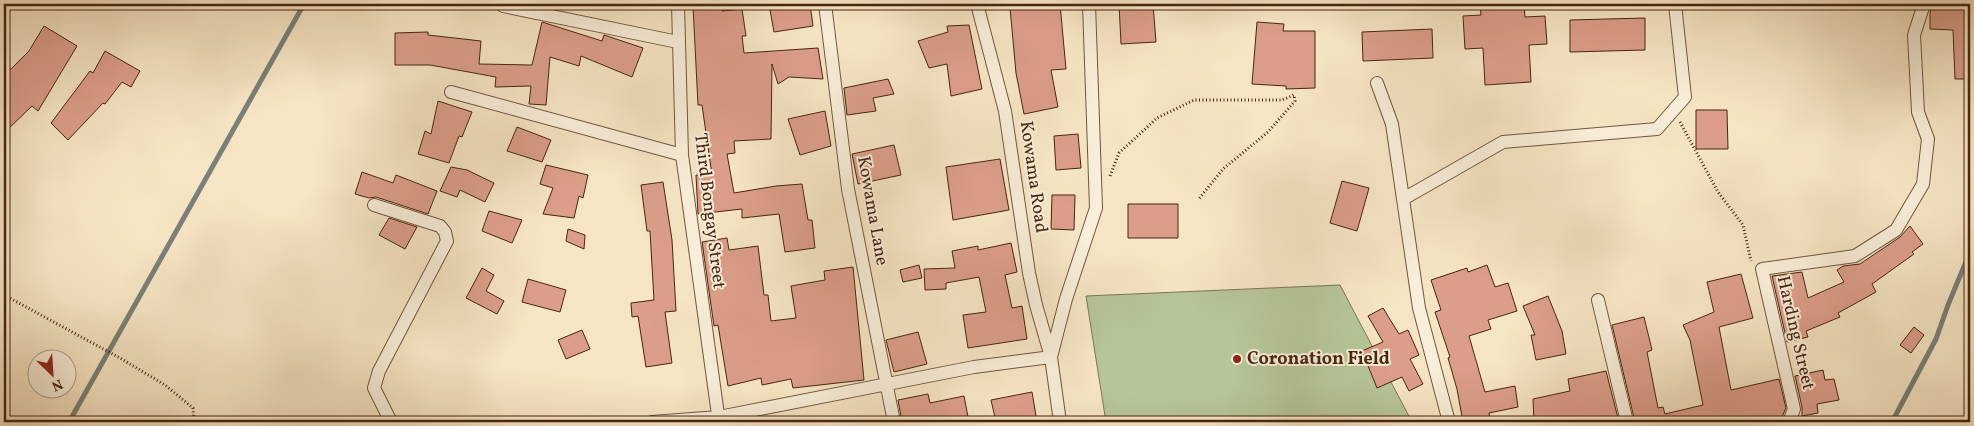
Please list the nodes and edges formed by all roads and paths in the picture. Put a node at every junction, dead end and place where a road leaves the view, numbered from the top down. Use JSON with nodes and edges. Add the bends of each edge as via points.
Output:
{"nodes":[{"id":1,"x":678,"y":4,"type":"edge"},
{"id":2,"x":825,"y":4,"type":"edge"},
{"id":3,"x":977,"y":4,"type":"edge"},
{"id":4,"x":1089,"y":4,"type":"edge"},
{"id":5,"x":1675,"y":4,"type":"edge"},
{"id":6,"x":1924,"y":4,"type":"edge"},
{"id":7,"x":503,"y":6,"type":"dead end"},
{"id":8,"x":678,"y":42,"type":"junction"},
{"id":9,"x":1378,"y":84,"type":"dead end"},
{"id":10,"x":451,"y":92,"type":"dead end"},
{"id":11,"x":1671,"y":113,"type":"junction"},
{"id":12,"x":682,"y":155,"type":"junction"},
{"id":13,"x":1106,"y":185,"type":"dead end"},
{"id":14,"x":1403,"y":199,"type":"junction"},
{"id":15,"x":1198,"y":200,"type":"dead end"},
{"id":16,"x":374,"y":205,"type":"dead end"},
{"id":17,"x":1762,"y":269,"type":"junction"},
{"id":18,"x":4,"y":294,"type":"edge"},
{"id":19,"x":1598,"y":300,"type":"dead end"},
{"id":20,"x":1051,"y":356,"type":"junction"},
{"id":21,"x":888,"y":384,"type":"junction"},
{"id":22,"x":719,"y":420,"type":"edge"},
{"id":23,"x":194,"y":422,"type":"edge"},
{"id":24,"x":391,"y":422,"type":"edge"},
{"id":25,"x":652,"y":422,"type":"edge"},
{"id":26,"x":894,"y":422,"type":"edge"},
{"id":27,"x":1060,"y":422,"type":"edge"},
{"id":28,"x":1449,"y":422,"type":"edge"},
{"id":29,"x":1628,"y":422,"type":"edge"},
{"id":30,"x":1789,"y":422,"type":"edge"}],
"edges":[{"from":1,"to":8,"type":"street","name":"Third Bongay Street"},
{"from":2,"to":21,"type":"street","name":"Kowama Lane","via":[[848,189]]},
{"from":3,"to":20,"type":"street","name":"Kowama Road","via":[[1005,111],[1029,273]]},
{"from":4,"to":20,"type":"street","via":[[1096,208]]},
{"from":5,"to":11,"type":"street","via":[[1685,97]]},
{"from":6,"to":17,"type":"street","name":"Harding Street","via":[[1914,34],[1918,112],[1928,139],[1923,184],[1896,230],[1854,256]]},
{"from":7,"to":8,"type":"street"},
{"from":8,"to":12,"type":"street","name":"Third Bongay Street"},
{"from":9,"to":14,"type":"street","via":[[1392,124]]},
{"from":10,"to":12,"type":"street"},
{"from":11,"to":14,"type":"street","via":[[1657,129],[1502,142]]},
{"from":11,"to":17,"type":"path","via":[[1678,117],[1718,192],[1743,225],[1750,260]]},
{"from":12,"to":22,"type":"street","name":"Third Bongay Street"},
{"from":13,"to":15,"type":"path","via":[[1119,153],[1157,118],[1194,100],[1282,100],[1294,95],[1295,101],[1268,132],[1223,169]]},
{"from":14,"to":28,"type":"street","via":[[1419,308]]},
{"from":16,"to":24,"type":"street","via":[[440,226],[446,232],[446,241],[379,371],[374,388]]},
{"from":17,"to":30,"type":"street","name":"Harding Street","via":[[1794,409]]},
{"from":18,"to":23,"type":"path","via":[[165,385],[192,408]]},
{"from":19,"to":29,"type":"street"},
{"from":20,"to":21,"type":"street"},
{"from":20,"to":27,"type":"street"},
{"from":21,"to":22,"type":"street"},
{"from":21,"to":26,"type":"street","name":"Kowama Lane"},
{"from":22,"to":25,"type":"street"}]}
